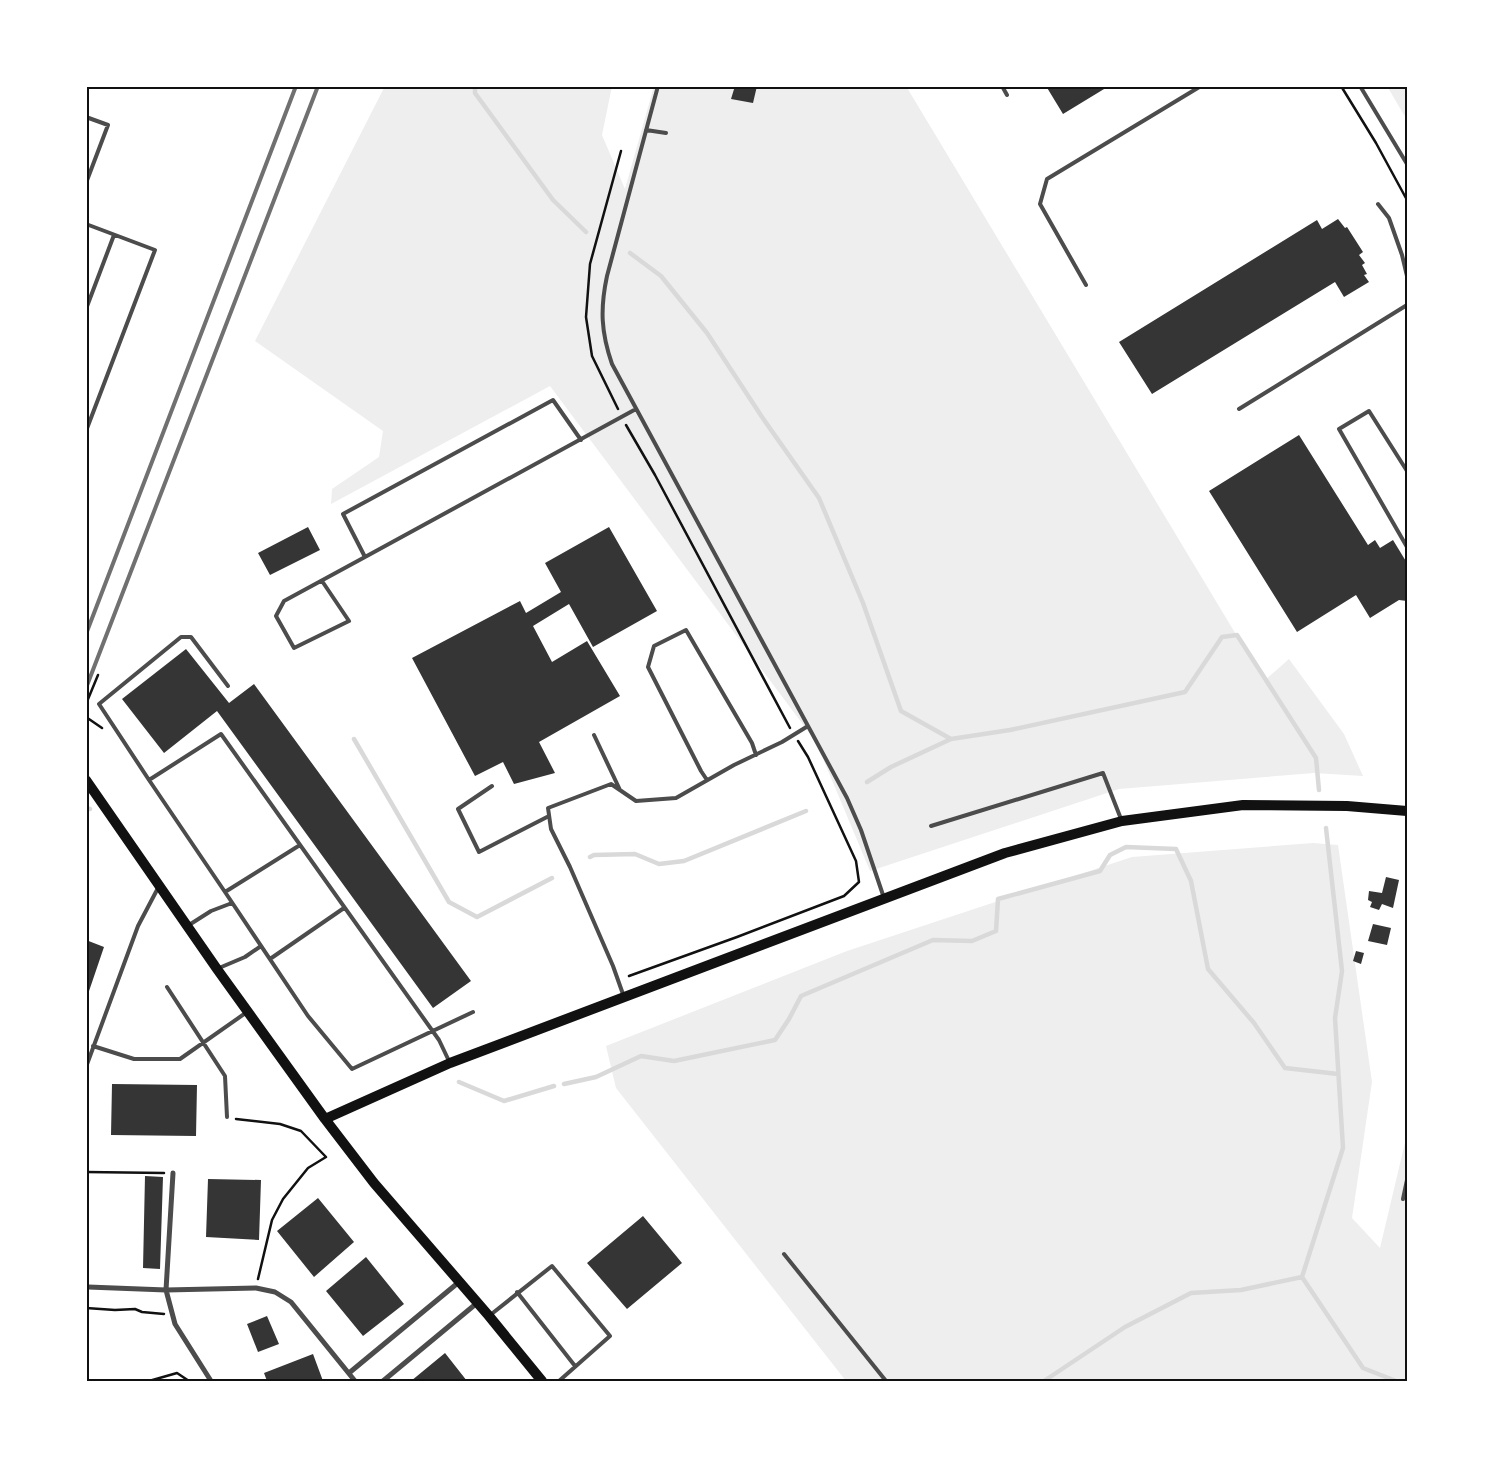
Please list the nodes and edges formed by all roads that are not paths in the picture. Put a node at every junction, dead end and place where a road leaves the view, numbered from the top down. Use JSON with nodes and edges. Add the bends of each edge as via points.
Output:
{"nodes":[{"id":1,"x":658,"y":86,"type":"edge"},
{"id":2,"x":1002,"y":86,"type":"edge"},
{"id":3,"x":1201,"y":86,"type":"edge"},
{"id":4,"x":1360,"y":86,"type":"edge"},
{"id":5,"x":1007,"y":95,"type":"dead end"},
{"id":6,"x":86,"y":117,"type":"edge"},
{"id":7,"x":646,"y":130,"type":"junction"},
{"id":8,"x":666,"y":133,"type":"dead end"},
{"id":9,"x":1407,"y":164,"type":"edge"},
{"id":10,"x":86,"y":183,"type":"edge"},
{"id":11,"x":1378,"y":204,"type":"dead end"},
{"id":12,"x":86,"y":224,"type":"edge"},
{"id":13,"x":114,"y":235,"type":"junction"},
{"id":14,"x":1407,"y":276,"type":"edge"},
{"id":15,"x":1086,"y":285,"type":"dead end"},
{"id":16,"x":1407,"y":305,"type":"edge"},
{"id":17,"x":86,"y":309,"type":"edge"},
{"id":18,"x":636,"y":408,"type":"junction"},
{"id":19,"x":1239,"y":409,"type":"dead end"},
{"id":20,"x":86,"y":431,"type":"edge"},
{"id":21,"x":581,"y":440,"type":"junction"},
{"id":22,"x":1407,"y":472,"type":"edge"},
{"id":23,"x":1407,"y":547,"type":"edge"},
{"id":24,"x":365,"y":557,"type":"junction"},
{"id":25,"x":322,"y":581,"type":"junction"},
{"id":26,"x":228,"y":686,"type":"dead end"},
{"id":27,"x":808,"y":726,"type":"junction"},
{"id":28,"x":594,"y":735,"type":"dead end"},
{"id":29,"x":756,"y":754,"type":"junction"},
{"id":30,"x":86,"y":780,"type":"edge"},
{"id":31,"x":149,"y":780,"type":"junction"},
{"id":32,"x":708,"y":780,"type":"junction"},
{"id":33,"x":492,"y":786,"type":"dead end"},
{"id":34,"x":621,"y":792,"type":"junction"},
{"id":35,"x":1407,"y":811,"type":"edge"},
{"id":36,"x":549,"y":816,"type":"junction"},
{"id":37,"x":1122,"y":821,"type":"junction"},
{"id":38,"x":932,"y":826,"type":"dead end"},
{"id":39,"x":300,"y":846,"type":"junction"},
{"id":40,"x":159,"y":886,"type":"junction"},
{"id":41,"x":225,"y":892,"type":"junction"},
{"id":42,"x":884,"y":898,"type":"junction"},
{"id":43,"x":232,"y":902,"type":"junction"},
{"id":44,"x":344,"y":908,"type":"junction"},
{"id":45,"x":187,"y":927,"type":"junction"},
{"id":46,"x":261,"y":946,"type":"junction"},
{"id":47,"x":270,"y":959,"type":"junction"},
{"id":48,"x":217,"y":969,"type":"junction"},
{"id":49,"x":167,"y":987,"type":"dead end"},
{"id":50,"x":624,"y":997,"type":"junction"},
{"id":51,"x":247,"y":1012,"type":"junction"},
{"id":52,"x":473,"y":1012,"type":"dead end"},
{"id":53,"x":433,"y":1031,"type":"junction"},
{"id":54,"x":203,"y":1043,"type":"junction"},
{"id":55,"x":93,"y":1046,"type":"junction"},
{"id":56,"x":450,"y":1063,"type":"junction"},
{"id":57,"x":86,"y":1067,"type":"edge"},
{"id":58,"x":227,"y":1117,"type":"road end"},
{"id":59,"x":325,"y":1119,"type":"junction"},
{"id":60,"x":173,"y":1174,"type":"road end"},
{"id":61,"x":1407,"y":1180,"type":"edge"},
{"id":62,"x":1403,"y":1199,"type":"dead end"},
{"id":63,"x":784,"y":1254,"type":"dead end"},
{"id":64,"x":459,"y":1281,"type":"junction"},
{"id":65,"x":88,"y":1287,"type":"dead end"},
{"id":66,"x":166,"y":1290,"type":"junction"},
{"id":67,"x":517,"y":1292,"type":"junction"},
{"id":68,"x":478,"y":1302,"type":"junction"},
{"id":69,"x":489,"y":1316,"type":"junction"},
{"id":70,"x":575,"y":1366,"type":"junction"},
{"id":71,"x":349,"y":1373,"type":"junction"},
{"id":72,"x":211,"y":1381,"type":"edge"},
{"id":73,"x":355,"y":1381,"type":"edge"},
{"id":74,"x":383,"y":1381,"type":"edge"},
{"id":75,"x":542,"y":1381,"type":"edge"},
{"id":76,"x":559,"y":1381,"type":"edge"},
{"id":77,"x":886,"y":1381,"type":"edge"}],
"edges":[{"from":1,"to":7,"type":"lane"},
{"from":2,"to":5,"type":"lane"},
{"from":3,"to":15,"type":"lane","via":[[1048,179],[1040,204]]},
{"from":4,"to":9,"type":"lane"},
{"from":6,"to":10,"type":"lane","via":[[108,126]]},
{"from":7,"to":8,"type":"lane"},
{"from":7,"to":18,"type":"lane","via":[[602,297],[605,342],[612,364]]},
{"from":11,"to":14,"type":"lane","via":[[1389,218]]},
{"from":12,"to":13,"type":"lane"},
{"from":13,"to":17,"type":"lane"},
{"from":13,"to":20,"type":"lane","via":[[155,250]]},
{"from":16,"to":19,"type":"lane"},
{"from":18,"to":21,"type":"lane"},
{"from":18,"to":27,"type":"lane"},
{"from":21,"to":24,"type":"lane"},
{"from":21,"to":24,"type":"lane","via":[[553,400],[343,514]]},
{"from":22,"to":23,"type":"lane","via":[[1369,411],[1339,429]]},
{"from":24,"to":25,"type":"lane"},
{"from":25,"to":25,"type":"lane","via":[[284,601],[276,616],[294,648],[349,621]]},
{"from":26,"to":31,"type":"lane","via":[[191,637],[181,637],[99,704]]},
{"from":27,"to":29,"type":"lane"},
{"from":27,"to":42,"type":"lane","via":[[854,814]]},
{"from":28,"to":34,"type":"lane"},
{"from":29,"to":32,"type":"lane"},
{"from":29,"to":32,"type":"lane","via":[[686,630],[654,646],[648,667]]},
{"from":30,"to":40,"type":"main road"},
{"from":31,"to":39,"type":"lane","via":[[221,734]]},
{"from":31,"to":41,"type":"lane"},
{"from":32,"to":34,"type":"lane","via":[[676,798],[636,801]]},
{"from":33,"to":36,"type":"lane","via":[[458,809],[479,852]]},
{"from":34,"to":36,"type":"lane","via":[[611,784],[548,808]]},
{"from":35,"to":37,"type":"main road","via":[[1347,806],[1243,805]]},
{"from":36,"to":50,"type":"lane","via":[[551,829]]},
{"from":37,"to":38,"type":"lane","via":[[1103,773]]},
{"from":37,"to":42,"type":"main road","via":[[1005,852]]},
{"from":39,"to":41,"type":"lane"},
{"from":39,"to":44,"type":"lane"},
{"from":40,"to":45,"type":"main road"},
{"from":40,"to":55,"type":"lane","via":[[138,926]]},
{"from":41,"to":43,"type":"lane"},
{"from":42,"to":50,"type":"main road"},
{"from":43,"to":45,"type":"lane"},
{"from":43,"to":46,"type":"lane"},
{"from":44,"to":47,"type":"lane"},
{"from":44,"to":53,"type":"lane"},
{"from":45,"to":48,"type":"main road"},
{"from":46,"to":47,"type":"lane"},
{"from":46,"to":48,"type":"lane"},
{"from":47,"to":53,"type":"lane","via":[[308,1016],[352,1069]]},
{"from":48,"to":51,"type":"main road"},
{"from":49,"to":54,"type":"lane"},
{"from":50,"to":56,"type":"main road"},
{"from":51,"to":54,"type":"lane"},
{"from":51,"to":59,"type":"main road"},
{"from":52,"to":53,"type":"lane"},
{"from":53,"to":56,"type":"lane"},
{"from":54,"to":55,"type":"lane","via":[[180,1059],[134,1058]]},
{"from":54,"to":58,"type":"lane","via":[[225,1076]]},
{"from":55,"to":57,"type":"lane"},
{"from":56,"to":59,"type":"main road"},
{"from":59,"to":64,"type":"main road","via":[[374,1183]]},
{"from":60,"to":66,"type":"street"},
{"from":61,"to":62,"type":"lane"},
{"from":63,"to":77,"type":"lane"},
{"from":64,"to":68,"type":"main road"},
{"from":64,"to":71,"type":"street"},
{"from":65,"to":66,"type":"street"},
{"from":66,"to":71,"type":"street","via":[[256,1288],[275,1292],[291,1302]]},
{"from":66,"to":72,"type":"street","via":[[175,1324]]},
{"from":67,"to":69,"type":"lane"},
{"from":67,"to":70,"type":"lane"},
{"from":67,"to":70,"type":"lane","via":[[552,1266],[610,1336]]},
{"from":68,"to":69,"type":"main road"},
{"from":68,"to":74,"type":"street"},
{"from":69,"to":75,"type":"main road"},
{"from":70,"to":76,"type":"lane"},
{"from":71,"to":73,"type":"street"}]}
